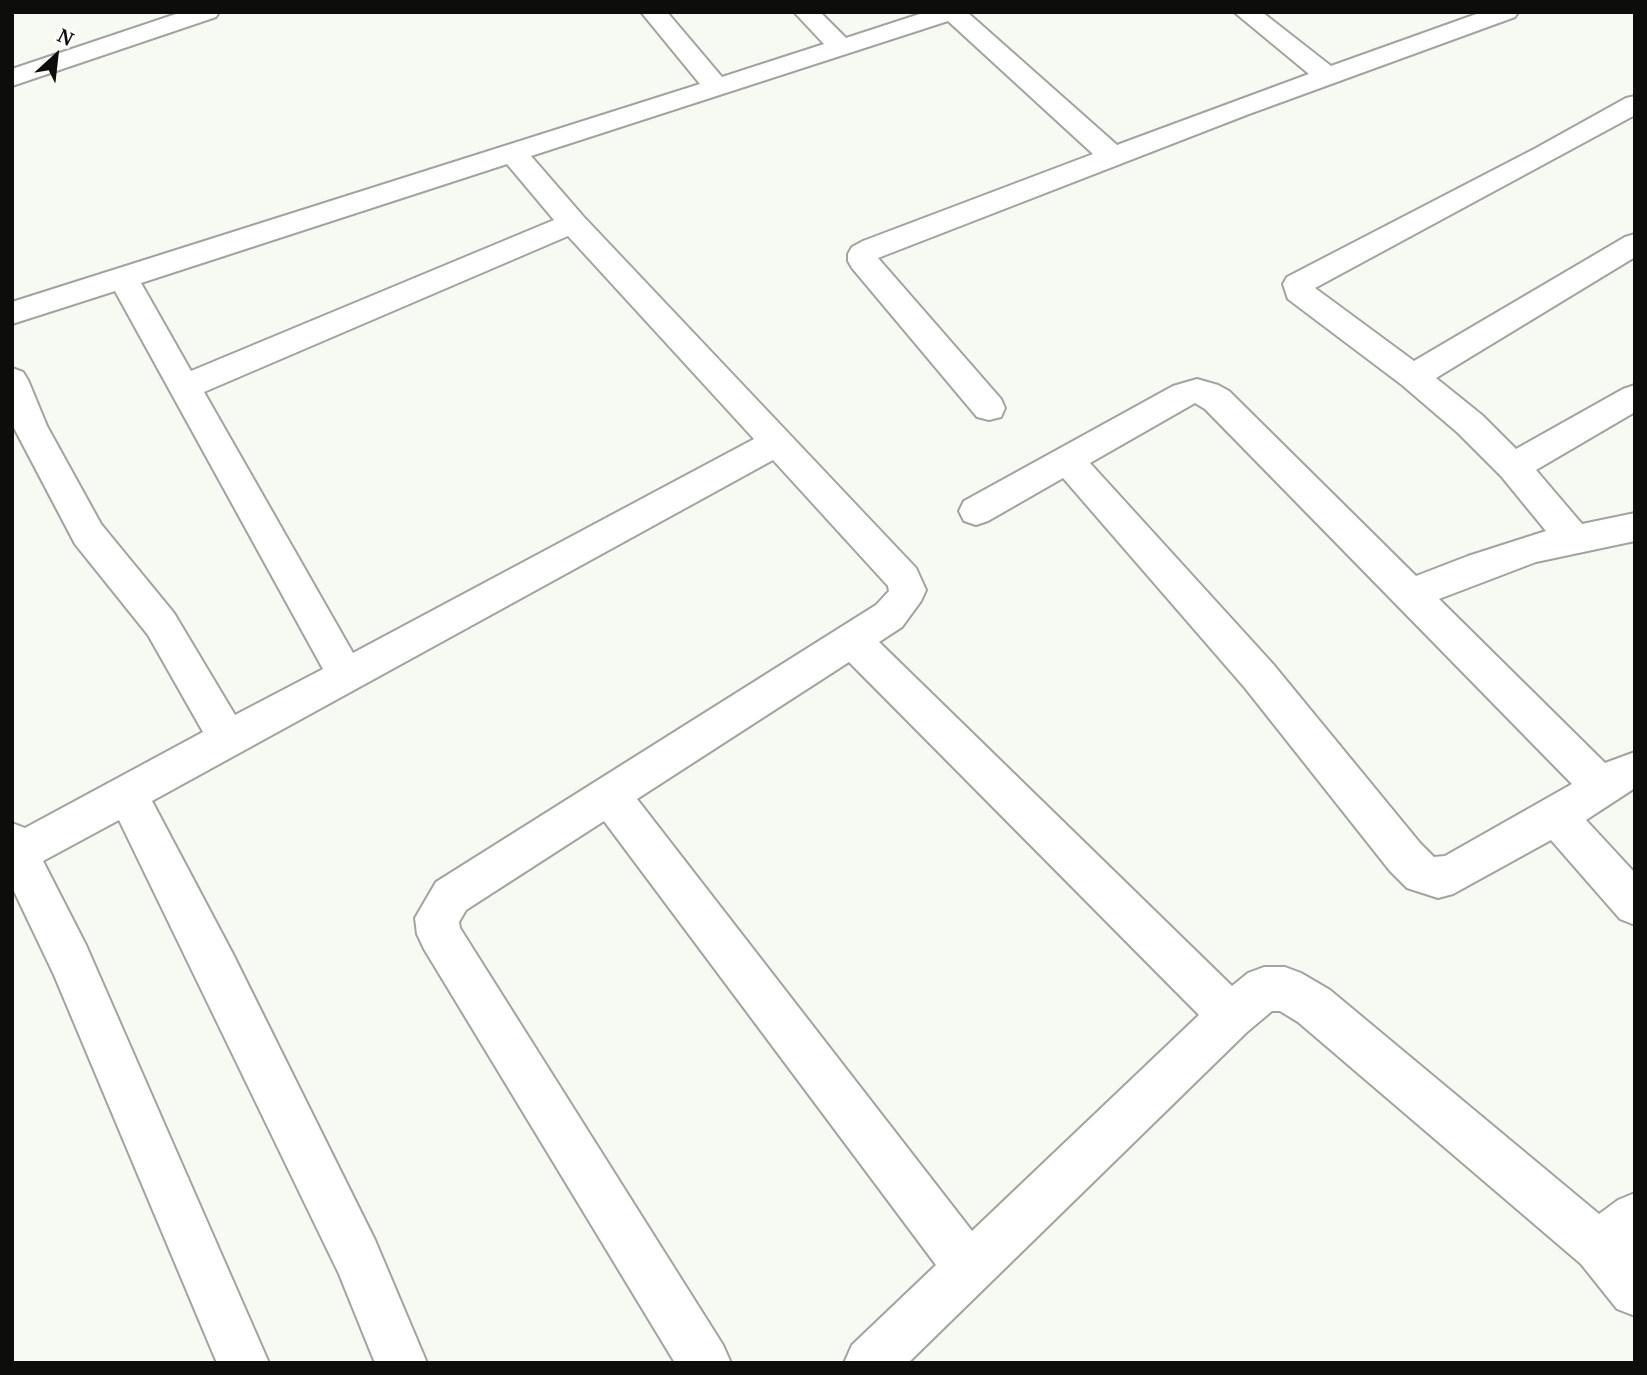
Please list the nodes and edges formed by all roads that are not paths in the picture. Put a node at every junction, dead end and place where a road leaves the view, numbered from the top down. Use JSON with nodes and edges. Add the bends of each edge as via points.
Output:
{"nodes":[{"id":1,"x":206,"y":12,"type":"edge"},
{"id":2,"x":653,"y":12,"type":"edge"},
{"id":3,"x":806,"y":12,"type":"edge"},
{"id":4,"x":952,"y":12,"type":"edge"},
{"id":5,"x":1245,"y":12,"type":"edge"},
{"id":6,"x":1506,"y":12,"type":"edge"},
{"id":7,"x":842,"y":48,"type":"junction"},
{"id":8,"x":14,"y":73,"type":"edge"},
{"id":9,"x":1328,"y":76,"type":"junction"},
{"id":10,"x":718,"y":88,"type":"junction"},
{"id":11,"x":1635,"y":104,"type":"edge"},
{"id":12,"x":513,"y":153,"type":"junction"},
{"id":13,"x":1112,"y":156,"type":"junction"},
{"id":14,"x":573,"y":223,"type":"junction"},
{"id":15,"x":1635,"y":244,"type":"edge"},
{"id":16,"x":123,"y":278,"type":"junction"},
{"id":17,"x":12,"y":313,"type":"edge"},
{"id":18,"x":1413,"y":377,"type":"junction"},
{"id":19,"x":12,"y":380,"type":"edge"},
{"id":20,"x":184,"y":387,"type":"junction"},
{"id":21,"x":1635,"y":397,"type":"edge"},
{"id":22,"x":989,"y":408,"type":"dead end"},
{"id":23,"x":777,"y":442,"type":"junction"},
{"id":24,"x":1067,"y":460,"type":"junction"},
{"id":25,"x":1513,"y":467,"type":"junction"},
{"id":26,"x":976,"y":511,"type":"dead end"},
{"id":27,"x":1635,"y":527,"type":"edge"},
{"id":28,"x":1574,"y":540,"type":"junction"},
{"id":29,"x":1411,"y":594,"type":"junction"},
{"id":30,"x":852,"y":640,"type":"junction"},
{"id":31,"x":346,"y":675,"type":"junction"},
{"id":32,"x":229,"y":739,"type":"junction"},
{"id":33,"x":1618,"y":778,"type":"edge"},
{"id":34,"x":127,"y":794,"type":"junction"},
{"id":35,"x":608,"y":795,"type":"junction"},
{"id":36,"x":1556,"y":816,"type":"junction"},
{"id":37,"x":15,"y":848,"type":"edge"},
{"id":38,"x":1635,"y":904,"type":"edge"},
{"id":39,"x":1231,"y":1017,"type":"junction"},
{"id":40,"x":1617,"y":1232,"type":"edge"},
{"id":41,"x":969,"y":1268,"type":"junction"},
{"id":42,"x":1635,"y":1291,"type":"edge"},
{"id":43,"x":243,"y":1363,"type":"edge"},
{"id":44,"x":401,"y":1363,"type":"edge"},
{"id":45,"x":705,"y":1363,"type":"edge"},
{"id":46,"x":870,"y":1363,"type":"edge"}],
"edges":[{"from":1,"to":8,"type":"street"},
{"from":2,"to":10,"type":"street"},
{"from":3,"to":7,"type":"street"},
{"from":4,"to":7,"type":"street"},
{"from":4,"to":13,"type":"street"},
{"from":5,"to":9,"type":"street"},
{"from":6,"to":9,"type":"street"},
{"from":7,"to":10,"type":"street"},
{"from":9,"to":13,"type":"street"},
{"from":10,"to":12,"type":"street"},
{"from":11,"to":18,"type":"street","via":[[1298,285],[1299,292]]},
{"from":12,"to":14,"type":"street"},
{"from":12,"to":16,"type":"street"},
{"from":13,"to":22,"type":"street","via":[[863,254],[863,261]]},
{"from":14,"to":20,"type":"street"},
{"from":14,"to":23,"type":"street"},
{"from":15,"to":18,"type":"street"},
{"from":16,"to":17,"type":"street"},
{"from":16,"to":20,"type":"street"},
{"from":18,"to":25,"type":"street"},
{"from":19,"to":32,"type":"street","via":[[30,426],[88,534],[161,624]]},
{"from":20,"to":31,"type":"street"},
{"from":21,"to":25,"type":"street"},
{"from":23,"to":30,"type":"street","via":[[903,578],[908,590],[889,616]]},
{"from":23,"to":31,"type":"street"},
{"from":24,"to":26,"type":"street"},
{"from":24,"to":29,"type":"street","via":[[1185,394],[1206,393]]},
{"from":24,"to":36,"type":"street","via":[[1259,676],[1422,874],[1438,878],[1453,874]]},
{"from":25,"to":28,"type":"street"},
{"from":27,"to":28,"type":"street"},
{"from":28,"to":29,"type":"street","via":[[1491,562]]},
{"from":29,"to":33,"type":"street"},
{"from":30,"to":35,"type":"street"},
{"from":30,"to":39,"type":"street"},
{"from":31,"to":32,"type":"street"},
{"from":32,"to":34,"type":"street"},
{"from":33,"to":36,"type":"street"},
{"from":34,"to":37,"type":"street"},
{"from":34,"to":44,"type":"street","via":[[357,1258]]},
{"from":35,"to":41,"type":"street"},
{"from":35,"to":45,"type":"street","via":[[451,896],[437,918],[439,934]]},
{"from":36,"to":38,"type":"street"},
{"from":37,"to":43,"type":"street","via":[[70,960]]},
{"from":39,"to":40,"type":"street","via":[[1264,989],[1285,989]]},
{"from":39,"to":41,"type":"street"},
{"from":40,"to":42,"type":"street"},
{"from":41,"to":46,"type":"street"}]}
